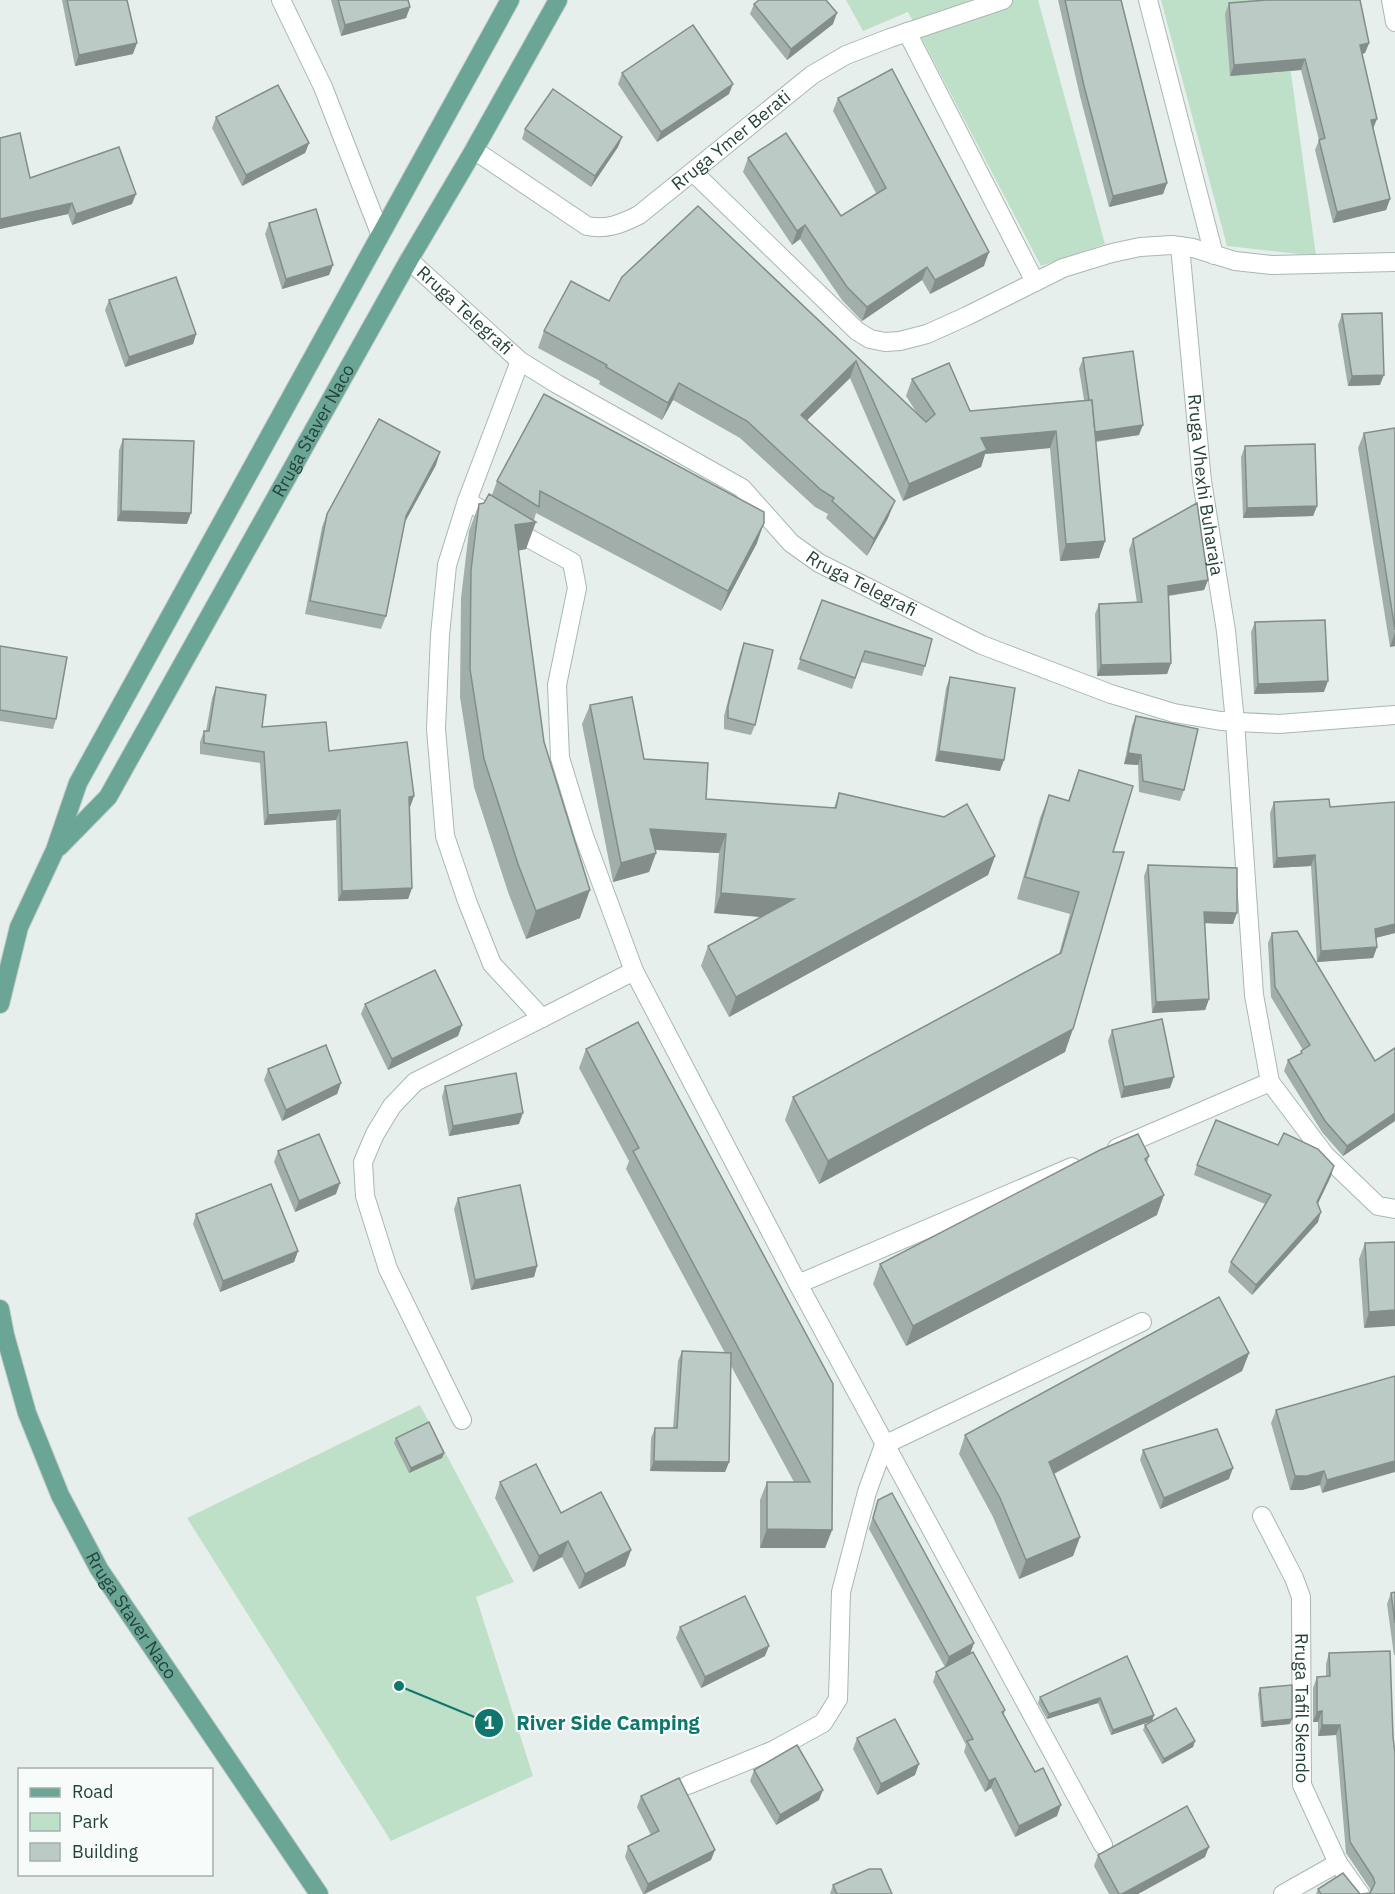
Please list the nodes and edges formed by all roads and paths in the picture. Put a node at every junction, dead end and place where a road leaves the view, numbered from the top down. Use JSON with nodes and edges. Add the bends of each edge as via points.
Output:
{"nodes":[{"id":1,"x":281,"y":0,"type":"edge"},
{"id":2,"x":510,"y":0,"type":"edge"},
{"id":3,"x":558,"y":0,"type":"edge"},
{"id":4,"x":1003,"y":0,"type":"edge"},
{"id":5,"x":1148,"y":0,"type":"edge"},
{"id":6,"x":1391,"y":0,"type":"edge"},
{"id":7,"x":1395,"y":22,"type":"edge"},
{"id":8,"x":907,"y":32,"type":"junction"},
{"id":9,"x":474,"y":150,"type":"junction"},
{"id":10,"x":693,"y":172,"type":"junction"},
{"id":11,"x":380,"y":233,"type":"junction"},
{"id":12,"x":1180,"y":246,"type":"junction"},
{"id":13,"x":1214,"y":255,"type":"junction"},
{"id":14,"x":409,"y":260,"type":"junction"},
{"id":15,"x":1395,"y":262,"type":"edge"},
{"id":16,"x":1035,"y":282,"type":"junction"},
{"id":17,"x":520,"y":361,"type":"junction"},
{"id":18,"x":467,"y":501,"type":"junction"},
{"id":19,"x":1395,"y":715,"type":"edge"},
{"id":20,"x":1235,"y":722,"type":"junction"},
{"id":21,"x":55,"y":850,"type":"junction"},
{"id":22,"x":634,"y":971,"type":"junction"},
{"id":23,"x":0,"y":1004,"type":"edge"},
{"id":24,"x":542,"y":1018,"type":"junction"},
{"id":25,"x":1270,"y":1082,"type":"junction"},
{"id":26,"x":1105,"y":1152,"type":"edge"},
{"id":27,"x":1083,"y":1162,"type":"edge"},
{"id":28,"x":1395,"y":1209,"type":"edge"},
{"id":29,"x":798,"y":1284,"type":"junction"},
{"id":30,"x":0,"y":1309,"type":"edge"},
{"id":31,"x":1142,"y":1322,"type":"dead end"},
{"id":32,"x":462,"y":1420,"type":"dead end"},
{"id":33,"x":884,"y":1445,"type":"junction"},
{"id":34,"x":1262,"y":1516,"type":"dead end"},
{"id":35,"x":688,"y":1785,"type":"dead end"},
{"id":36,"x":1103,"y":1845,"type":"dead end"},
{"id":37,"x":1338,"y":1863,"type":"junction"},
{"id":38,"x":319,"y":1894,"type":"edge"},
{"id":39,"x":1283,"y":1894,"type":"edge"},
{"id":40,"x":1360,"y":1894,"type":"edge"}],
"edges":[{"from":1,"to":11,"type":"street","via":[[324,87]]},
{"from":2,"to":11,"type":"main road","name":"Rruga Staver Naco"},
{"from":3,"to":9,"type":"main road","name":"Rruga Staver Naco"},
{"from":4,"to":8,"type":"street","name":"Rruga Ymer Berati"},
{"from":5,"to":13,"type":"street"},
{"from":6,"to":7,"type":"street"},
{"from":8,"to":10,"type":"street","name":"Rruga Ymer Berati","via":[[846,55],[812,75]]},
{"from":8,"to":16,"type":"street"},
{"from":9,"to":10,"type":"street","name":"Rruga Ymer Berati","via":[[588,226],[599,228],[612,227],[639,215]]},
{"from":9,"to":14,"type":"main road","name":"Rruga Staver Naco"},
{"from":10,"to":16,"type":"street","via":[[857,331],[870,339],[900,341],[927,334]]},
{"from":11,"to":21,"type":"main road","name":"Rruga Staver Naco","via":[[78,783]]},
{"from":12,"to":13,"type":"street"},
{"from":12,"to":16,"type":"street","via":[[1140,247],[1112,253],[1063,268]]},
{"from":12,"to":20,"type":"street","name":"Rruga Vhexhi Buharaja","via":[[1202,481],[1226,631]]},
{"from":13,"to":15,"type":"street","via":[[1272,264]]},
{"from":14,"to":17,"type":"street","name":"Rruga Telegrafi"},
{"from":14,"to":21,"type":"main road","name":"Rruga Staver Naco","via":[[108,797]]},
{"from":17,"to":18,"type":"street"},
{"from":17,"to":20,"type":"street","name":"Rruga Telegrafi","via":[[742,488],[791,543],[819,563],[982,645],[1052,673],[1174,713]]},
{"from":18,"to":22,"type":"street","via":[[572,562],[577,588],[557,685],[560,758]]},
{"from":18,"to":24,"type":"street","via":[[447,565],[440,636],[436,729],[445,836],[492,964]]},
{"from":19,"to":20,"type":"street","name":"Rruga Telegrafi","via":[[1279,724]]},
{"from":20,"to":25,"type":"street","name":"Rruga Vhexhi Buharaja","via":[[1254,995]]},
{"from":21,"to":23,"type":"main road","name":"Rruga Staver Naco","via":[[19,927]]},
{"from":22,"to":24,"type":"street"},
{"from":22,"to":29,"type":"street"},
{"from":24,"to":32,"type":"street","via":[[416,1082],[392,1106],[363,1162],[365,1196],[388,1269]]},
{"from":25,"to":26,"type":"street"},
{"from":25,"to":28,"type":"street","via":[[1325,1155],[1378,1206]]},
{"from":27,"to":29,"type":"street"},
{"from":29,"to":33,"type":"street"},
{"from":30,"to":38,"type":"main road","name":"Rruga Staver Naco","via":[[27,1413],[60,1495],[99,1569]]},
{"from":31,"to":33,"type":"street"},
{"from":33,"to":35,"type":"street","via":[[867,1492],[842,1592],[838,1699],[823,1723],[774,1750]]},
{"from":33,"to":36,"type":"street"},
{"from":34,"to":37,"type":"street","name":"Rruga Tafil Skendo","via":[[1301,1597],[1302,1785]]},
{"from":37,"to":39,"type":"street"},
{"from":37,"to":40,"type":"street","name":"Rruga Tafil Skendo"}]}
